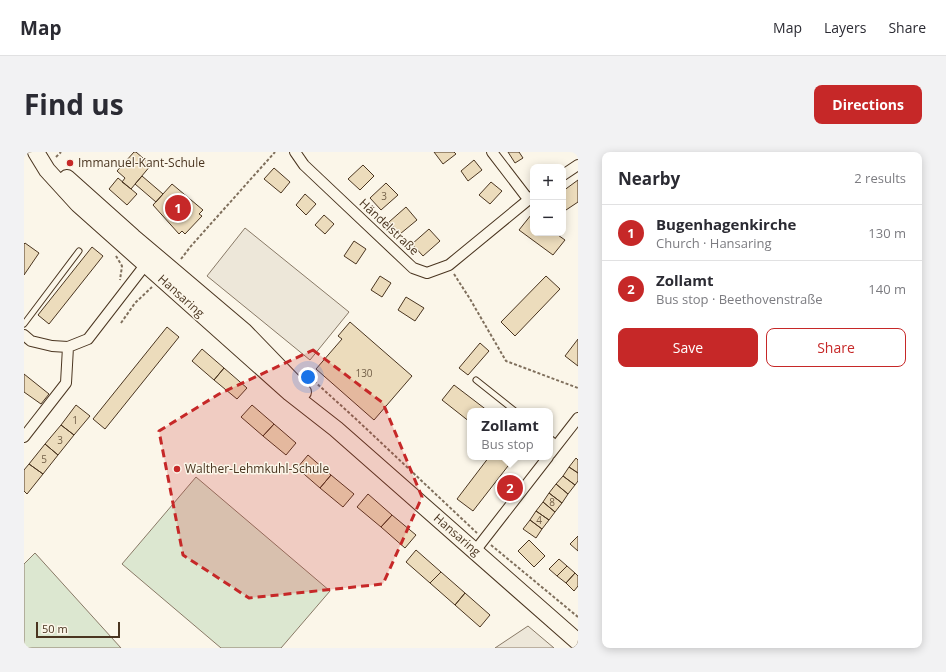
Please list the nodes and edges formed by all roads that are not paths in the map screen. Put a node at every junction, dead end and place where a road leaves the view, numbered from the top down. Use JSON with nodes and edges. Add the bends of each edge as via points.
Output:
{"nodes":[{"id":1,"x":36,"y":152,"type":"edge"},
{"id":2,"x":40,"y":152,"type":"edge"},
{"id":3,"x":295,"y":152,"type":"edge"},
{"id":4,"x":492,"y":152,"type":"edge"},
{"id":5,"x":578,"y":165,"type":"edge"},
{"id":6,"x":566,"y":173,"type":"edge"},
{"id":7,"x":530,"y":198,"type":"edge"},
{"id":8,"x":79,"y":251,"type":"dead end"},
{"id":9,"x":150,"y":259,"type":"junction"},
{"id":10,"x":24,"y":324,"type":"edge"},
{"id":11,"x":24,"y":335,"type":"edge"},
{"id":12,"x":68,"y":347,"type":"junction"},
{"id":13,"x":476,"y":380,"type":"dead end"},
{"id":14,"x":511,"y":408,"type":"edge"},
{"id":15,"x":578,"y":418,"type":"edge"},
{"id":16,"x":24,"y":437,"type":"edge"},
{"id":17,"x":554,"y":441,"type":"edge"},
{"id":18,"x":546,"y":460,"type":"edge"},
{"id":19,"x":480,"y":545,"type":"junction"},
{"id":20,"x":578,"y":642,"type":"edge"}],
"edges":[{"from":1,"to":9,"type":"main road","name":"Hansaring","via":[[47,170],[78,204],[125,246]]},
{"from":2,"to":9,"type":"main road","name":"Hansaring"},
{"from":3,"to":7,"type":"street","name":"Händelstraße","via":[[304,165],[413,268],[427,273],[449,265]]},
{"from":4,"to":7,"type":"street"},
{"from":5,"to":6,"type":"street"},
{"from":8,"to":10,"type":"lane"},
{"from":9,"to":12,"type":"street","via":[[88,339]]},
{"from":9,"to":19,"type":"main road","name":"Hansaring","via":[[290,393]]},
{"from":11,"to":12,"type":"street","via":[[31,341]]},
{"from":12,"to":16,"type":"street","via":[[66,383]]},
{"from":13,"to":14,"type":"lane"},
{"from":15,"to":17,"type":"street"},
{"from":18,"to":19,"type":"street"},
{"from":19,"to":20,"type":"main road","name":"Hansaring"}]}
